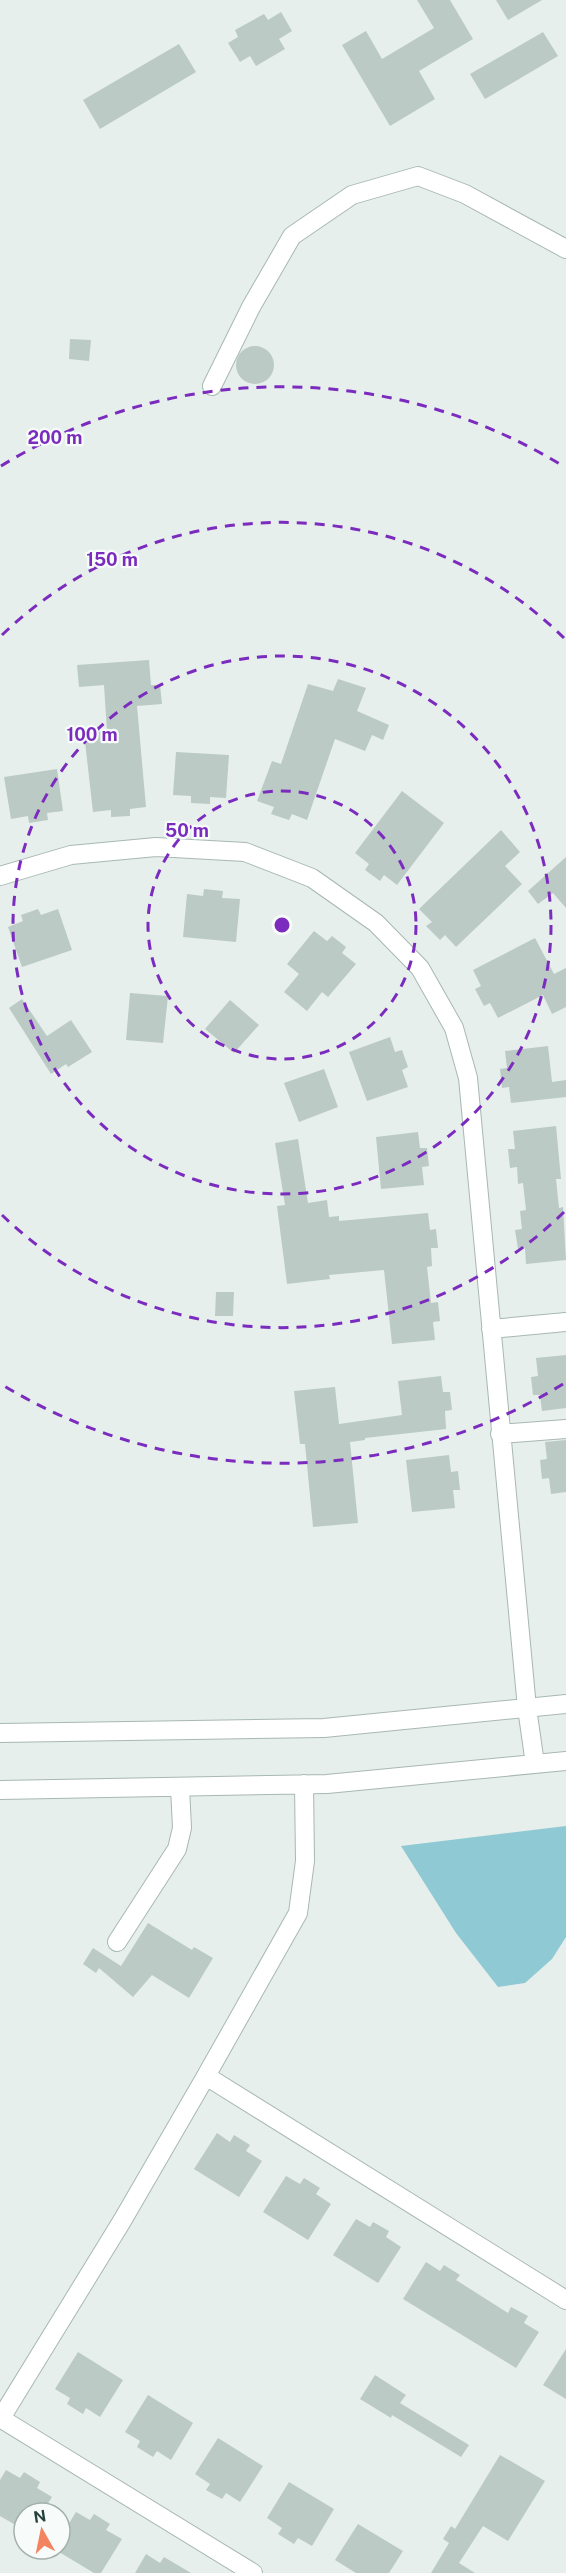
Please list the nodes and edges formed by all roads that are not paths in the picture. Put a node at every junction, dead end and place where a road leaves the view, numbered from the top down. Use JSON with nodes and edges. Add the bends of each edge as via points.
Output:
{"nodes":[{"id":1,"x":566,"y":249,"type":"edge"},
{"id":2,"x":212,"y":386,"type":"dead end"},
{"id":3,"x":0,"y":876,"type":"edge"},
{"id":4,"x":566,"y":1322,"type":"edge"},
{"id":5,"x":491,"y":1329,"type":"junction"},
{"id":6,"x":566,"y":1429,"type":"edge"},
{"id":7,"x":500,"y":1434,"type":"junction"},
{"id":8,"x":566,"y":1704,"type":"edge"},
{"id":9,"x":526,"y":1708,"type":"junction"},
{"id":10,"x":0,"y":1733,"type":"edge"},
{"id":11,"x":566,"y":1761,"type":"edge"},
{"id":12,"x":535,"y":1764,"type":"junction"},
{"id":13,"x":304,"y":1784,"type":"junction"},
{"id":14,"x":180,"y":1787,"type":"junction"},
{"id":15,"x":0,"y":1790,"type":"edge"},
{"id":16,"x":117,"y":1942,"type":"dead end"},
{"id":17,"x":206,"y":2076,"type":"junction"},
{"id":18,"x":566,"y":2300,"type":"edge"},
{"id":19,"x":1,"y":2418,"type":"edge"},
{"id":20,"x":253,"y":2573,"type":"edge"}],
"edges":[{"from":1,"to":2,"type":"street","via":[[465,194],[418,176],[352,195],[292,236]]},
{"from":3,"to":5,"type":"street","via":[[71,855],[156,847],[245,852],[312,878],[376,923],[420,968],[454,1028],[469,1090]]},
{"from":4,"to":5,"type":"street"},
{"from":5,"to":7,"type":"street"},
{"from":6,"to":7,"type":"street"},
{"from":7,"to":9,"type":"street"},
{"from":8,"to":9,"type":"street"},
{"from":9,"to":10,"type":"street","via":[[324,1728]]},
{"from":9,"to":12,"type":"street"},
{"from":11,"to":12,"type":"street"},
{"from":12,"to":13,"type":"street"},
{"from":13,"to":14,"type":"street"},
{"from":13,"to":17,"type":"street","via":[[305,1861],[298,1914]]},
{"from":14,"to":15,"type":"street"},
{"from":14,"to":16,"type":"street","via":[[182,1828],[177,1849]]},
{"from":17,"to":18,"type":"street"},
{"from":17,"to":19,"type":"street","via":[[123,2221]]},
{"from":19,"to":20,"type":"street"}]}
